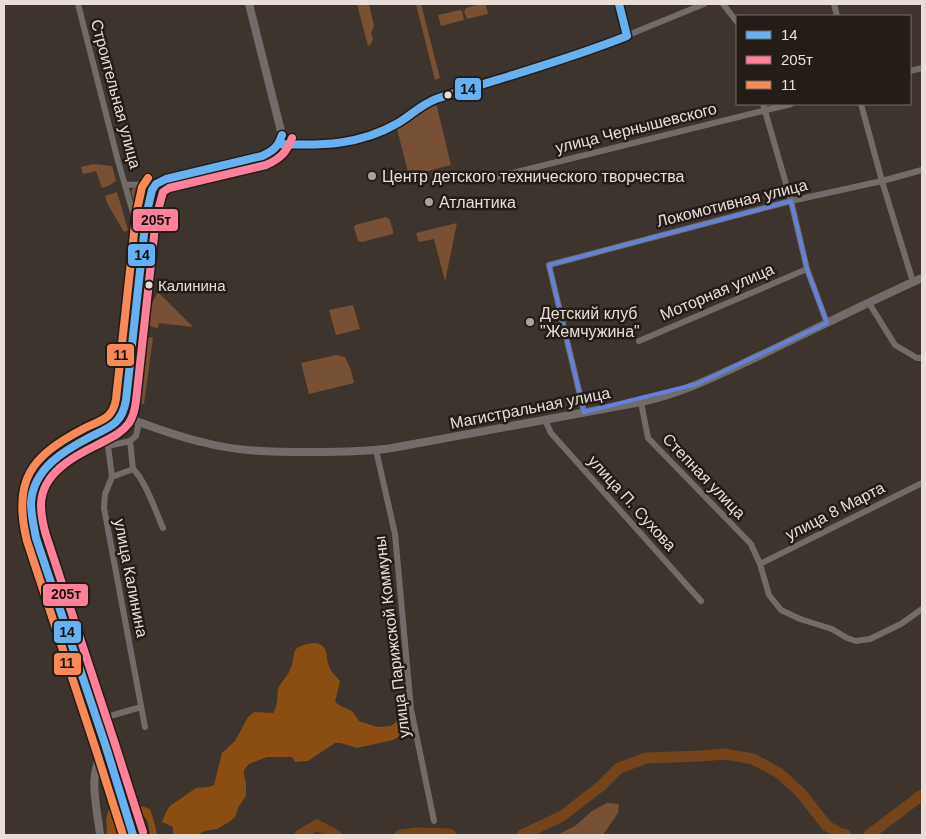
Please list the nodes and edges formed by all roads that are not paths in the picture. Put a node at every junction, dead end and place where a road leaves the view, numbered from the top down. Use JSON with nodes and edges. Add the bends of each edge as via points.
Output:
{"nodes":[{"id":1,"x":78,"y":4,"type":"edge"},
{"id":2,"x":249,"y":4,"type":"edge"},
{"id":3,"x":619,"y":4,"type":"edge"},
{"id":4,"x":704,"y":4,"type":"edge"},
{"id":5,"x":724,"y":4,"type":"edge"},
{"id":6,"x":736,"y":21,"type":"edge"},
{"id":7,"x":627,"y":36,"type":"junction"},
{"id":8,"x":763,"y":105,"type":"edge"},
{"id":9,"x":787,"y":105,"type":"edge"},
{"id":10,"x":861,"y":105,"type":"edge"},
{"id":11,"x":765,"y":111,"type":"junction"},
{"id":12,"x":280,"y":144,"type":"junction"},
{"id":13,"x":922,"y":170,"type":"edge"},
{"id":14,"x":488,"y":179,"type":"dead end"},
{"id":15,"x":882,"y":181,"type":"junction"},
{"id":16,"x":156,"y":184,"type":"junction"},
{"id":17,"x":125,"y":185,"type":"junction"},
{"id":18,"x":791,"y":201,"type":"junction"},
{"id":19,"x":143,"y":244,"type":"junction"},
{"id":20,"x":806,"y":270,"type":"junction"},
{"id":21,"x":922,"y":278,"type":"edge"},
{"id":22,"x":913,"y":282,"type":"junction"},
{"id":23,"x":869,"y":303,"type":"junction"},
{"id":24,"x":827,"y":323,"type":"junction"},
{"id":25,"x":639,"y":341,"type":"dead end"},
{"id":26,"x":922,"y":358,"type":"edge"},
{"id":27,"x":641,"y":402,"type":"junction"},
{"id":28,"x":584,"y":412,"type":"junction"},
{"id":29,"x":122,"y":416,"type":"junction"},
{"id":30,"x":545,"y":420,"type":"junction"},
{"id":31,"x":139,"y":422,"type":"junction"},
{"id":32,"x":103,"y":430,"type":"junction"},
{"id":33,"x":130,"y":441,"type":"junction"},
{"id":34,"x":108,"y":446,"type":"junction"},
{"id":35,"x":376,"y":450,"type":"junction"},
{"id":36,"x":133,"y":469,"type":"junction"},
{"id":37,"x":112,"y":476,"type":"junction"},
{"id":38,"x":922,"y":483,"type":"edge"},
{"id":39,"x":163,"y":528,"type":"dead end"},
{"id":40,"x":760,"y":564,"type":"junction"},
{"id":41,"x":701,"y":601,"type":"dead end"},
{"id":42,"x":922,"y":609,"type":"edge"},
{"id":43,"x":141,"y":707,"type":"junction"},
{"id":44,"x":110,"y":716,"type":"dead end"},
{"id":45,"x":145,"y":727,"type":"dead end"},
{"id":46,"x":106,"y":747,"type":"junction"},
{"id":47,"x":434,"y":821,"type":"dead end"},
{"id":48,"x":100,"y":835,"type":"edge"},
{"id":49,"x":134,"y":835,"type":"edge"}],
"edges":[{"from":1,"to":17,"type":"street","name":"Строительная улица"},
{"from":2,"to":12,"type":"street","via":[[282,135]]},
{"from":3,"to":7,"type":"street"},
{"from":4,"to":7,"type":"street"},
{"from":5,"to":6,"type":"street"},
{"from":7,"to":12,"type":"street","via":[[433,100],[398,123],[365,138],[341,143]]},
{"from":8,"to":11,"type":"street"},
{"from":9,"to":11,"type":"street","name":"улица Чернышевского"},
{"from":10,"to":15,"type":"street"},
{"from":11,"to":14,"type":"street","name":"улица Чернышевского"},
{"from":11,"to":18,"type":"street"},
{"from":12,"to":16,"type":"street","via":[[262,156]]},
{"from":13,"to":15,"type":"street","name":"Локомотивная улица"},
{"from":15,"to":18,"type":"street","name":"Локомотивная улица"},
{"from":15,"to":22,"type":"street"},
{"from":16,"to":17,"type":"street"},
{"from":16,"to":19,"type":"street","via":[[149,200]]},
{"from":17,"to":19,"type":"street","name":"Строительная улица"},
{"from":18,"to":20,"type":"street"},
{"from":18,"to":28,"type":"street","name":"Локомотивная улица","via":[[549,265]]},
{"from":19,"to":29,"type":"street","name":"Строительная улица"},
{"from":20,"to":24,"type":"street"},
{"from":20,"to":25,"type":"street","name":"Моторная улица"},
{"from":21,"to":22,"type":"street","name":"Магистральная улица"},
{"from":22,"to":23,"type":"street","name":"Магистральная улица"},
{"from":23,"to":24,"type":"street","name":"Магистральная улица"},
{"from":23,"to":26,"type":"street","via":[[895,345]]},
{"from":24,"to":27,"type":"street","name":"Магистральная улица","via":[[697,384]]},
{"from":27,"to":28,"type":"street","name":"Магистральная улица"},
{"from":27,"to":40,"type":"street","name":"Степная улица","via":[[648,438],[752,544]]},
{"from":28,"to":30,"type":"street","name":"Магистральная улица"},
{"from":29,"to":31,"type":"street","name":"Магистральная улица"},
{"from":29,"to":32,"type":"street"},
{"from":30,"to":35,"type":"street","name":"Магистральная улица"},
{"from":30,"to":41,"type":"street","name":"улица П. Сухова","via":[[551,433]]},
{"from":31,"to":33,"type":"street","via":[[136,436]]},
{"from":31,"to":35,"type":"street","name":"Магистральная улица","via":[[187,438],[237,449],[271,452]]},
{"from":32,"to":34,"type":"street"},
{"from":32,"to":46,"type":"street","via":[[58,455],[43,470],[31,501],[34,531]]},
{"from":33,"to":34,"type":"street"},
{"from":33,"to":36,"type":"street"},
{"from":34,"to":37,"type":"street"},
{"from":35,"to":47,"type":"street","name":"улица Парижской Коммуны","via":[[395,534],[411,709]]},
{"from":36,"to":37,"type":"street"},
{"from":36,"to":39,"type":"street","via":[[142,480]]},
{"from":37,"to":43,"type":"street","name":"улица Калинина","via":[[104,508]]},
{"from":38,"to":40,"type":"street","name":"улица 8 Марта"},
{"from":40,"to":42,"type":"street","name":"Степная улица","via":[[769,595],[782,610],[856,641],[870,639],[901,624]]},
{"from":43,"to":44,"type":"street"},
{"from":43,"to":45,"type":"street","name":"улица Калинина"},
{"from":46,"to":48,"type":"street","via":[[100,754],[93,778]]},
{"from":46,"to":49,"type":"street"}]}
